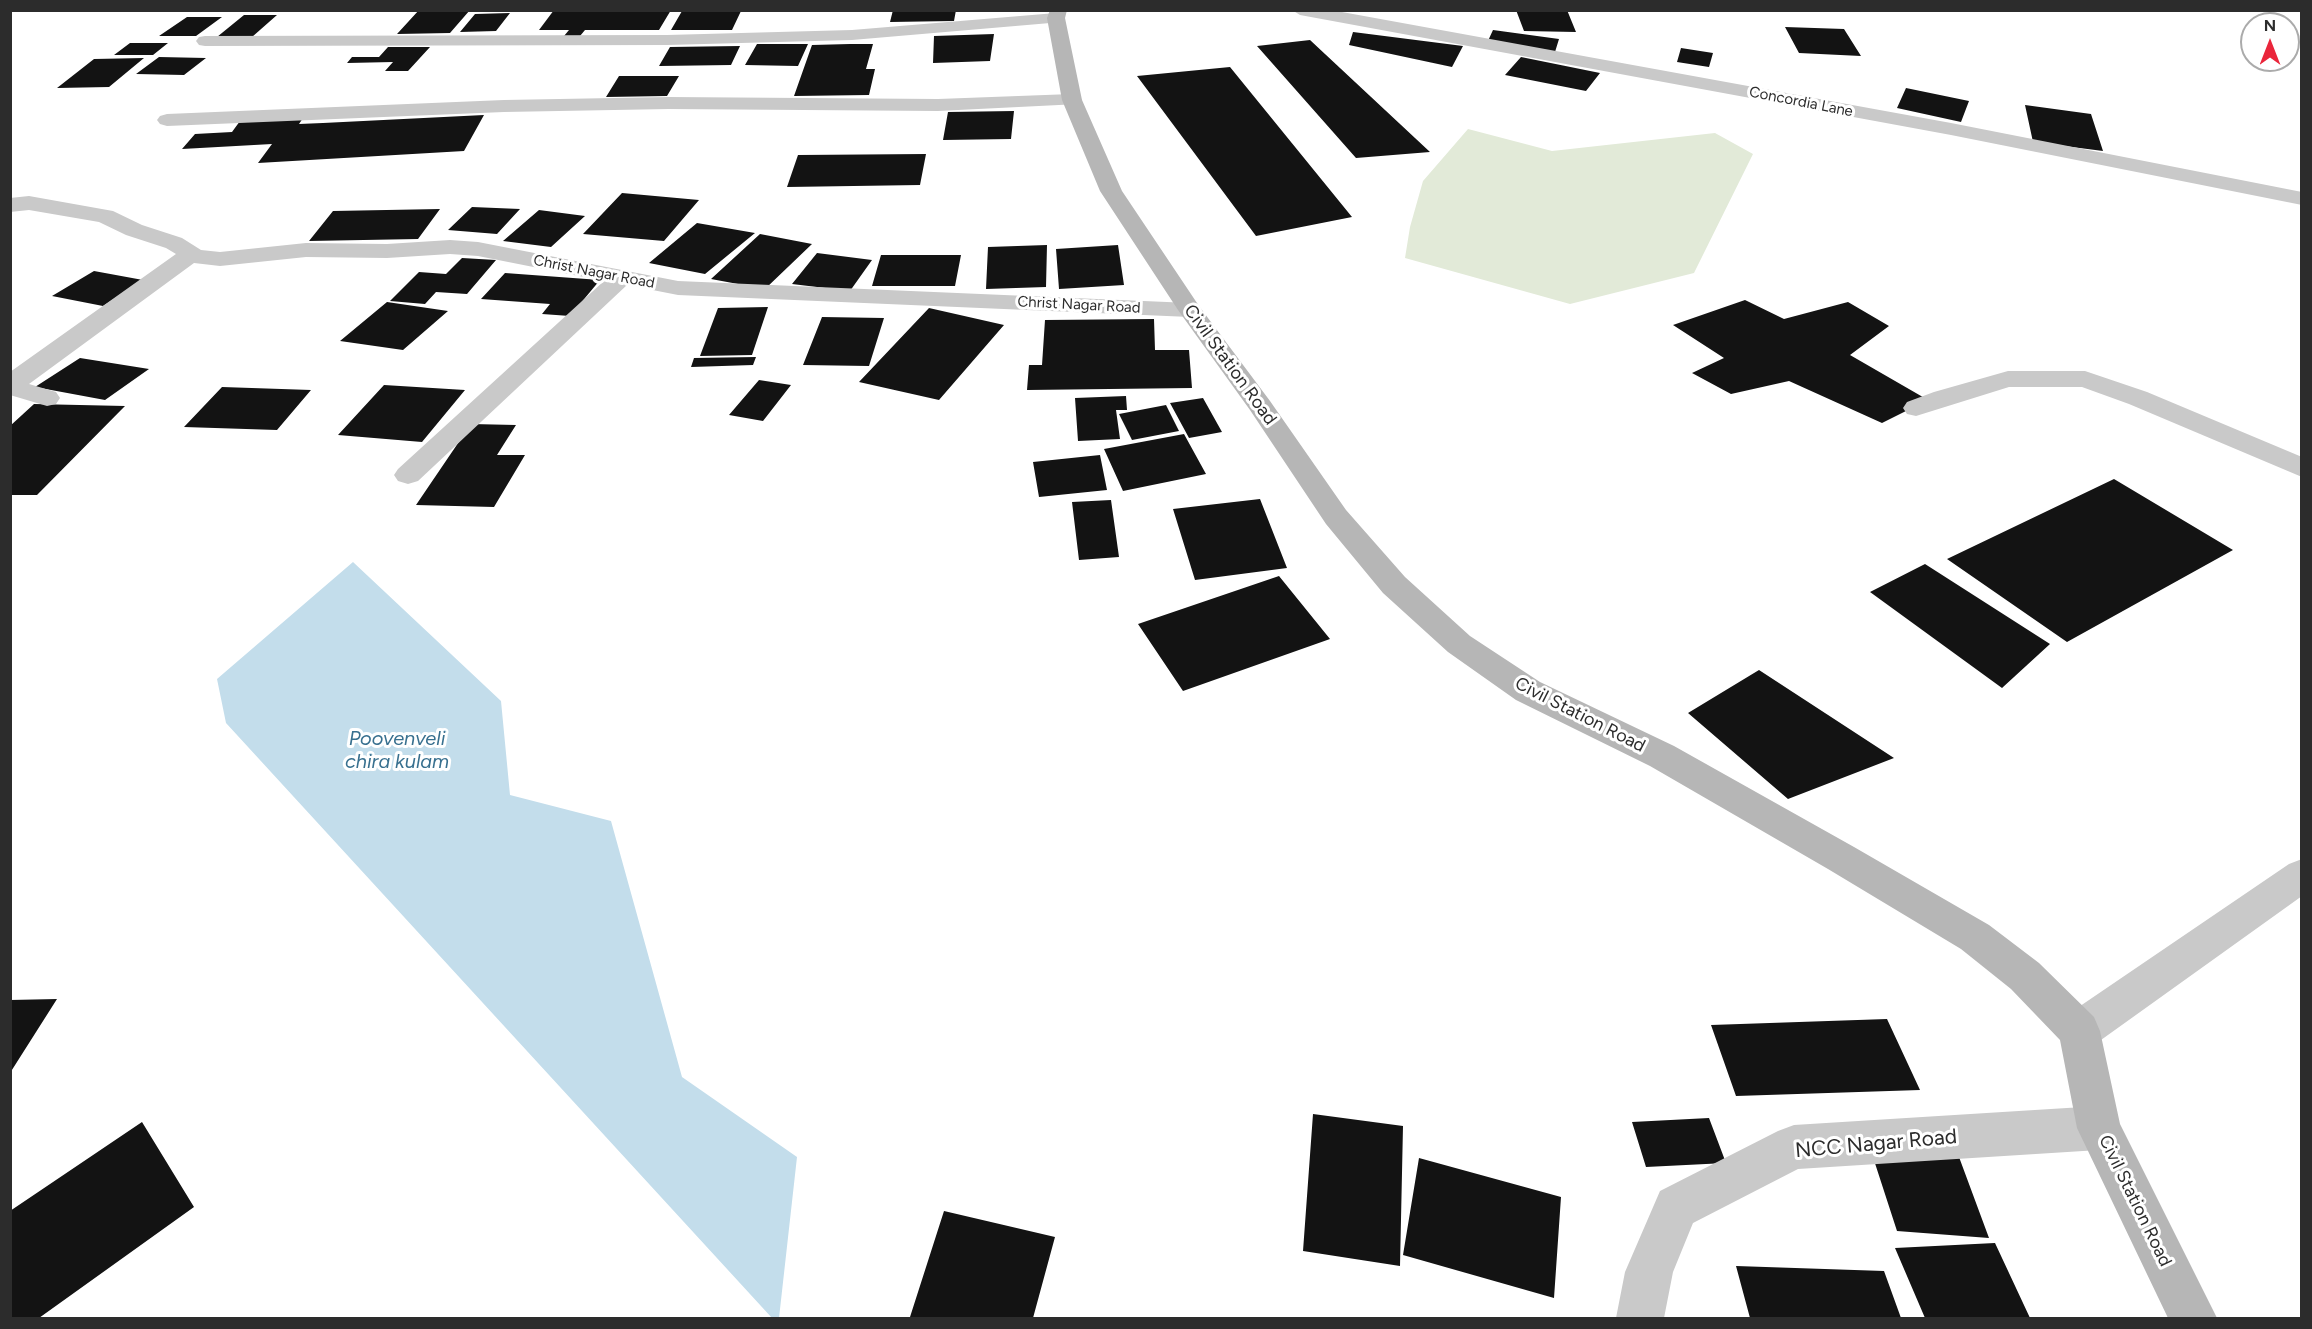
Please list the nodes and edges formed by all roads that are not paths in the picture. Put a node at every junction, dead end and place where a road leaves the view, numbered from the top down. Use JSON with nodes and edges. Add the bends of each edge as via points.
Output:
{"nodes":[{"id":1,"x":1300,"y":10,"type":"edge"},
{"id":2,"x":1058,"y":14,"type":"edge"},
{"id":3,"x":205,"y":41,"type":"dead end"},
{"id":4,"x":1072,"y":100,"type":"junction"},
{"id":5,"x":167,"y":120,"type":"dead end"},
{"id":6,"x":2301,"y":199,"type":"edge"},
{"id":7,"x":10,"y":205,"type":"edge"},
{"id":8,"x":191,"y":254,"type":"junction"},
{"id":9,"x":622,"y":277,"type":"junction"},
{"id":10,"x":1190,"y":310,"type":"junction"},
{"id":11,"x":10,"y":385,"type":"edge"},
{"id":12,"x":47,"y":398,"type":"dead end"},
{"id":13,"x":1916,"y":408,"type":"dead end"},
{"id":14,"x":2301,"y":468,"type":"edge"},
{"id":15,"x":408,"y":475,"type":"dead end"},
{"id":16,"x":2301,"y":874,"type":"edge"},
{"id":17,"x":2079,"y":1031,"type":"junction"},
{"id":18,"x":2099,"y":1128,"type":"junction"},
{"id":19,"x":1640,"y":1318,"type":"edge"},
{"id":20,"x":2193,"y":1318,"type":"edge"}],
"edges":[{"from":1,"to":6,"type":"street","name":"Concordia Lane","via":[[1951,129]]},
{"from":2,"to":3,"type":"street","via":[[852,35],[667,40]]},
{"from":2,"to":4,"type":"main road","name":"Civil Station Road"},
{"from":4,"to":5,"type":"street","via":[[938,105],[504,106]]},
{"from":4,"to":10,"type":"main road","name":"Civil Station Road","via":[[1111,191]]},
{"from":7,"to":8,"type":"street","name":"Christ Nagar Road","via":[[29,203],[105,216],[174,243]]},
{"from":8,"to":9,"type":"street","name":"Christ Nagar Road","via":[[220,259],[306,250],[450,247]]},
{"from":8,"to":11,"type":"street"},
{"from":9,"to":10,"type":"street","name":"Christ Nagar Road","via":[[678,288],[768,294]]},
{"from":9,"to":15,"type":"street"},
{"from":10,"to":17,"type":"main road","name":"Civil Station Road","via":[[1336,517],[1394,585],[1459,645],[1528,691],[1662,756],[1975,937],[2025,976]]},
{"from":11,"to":12,"type":"street"},
{"from":13,"to":14,"type":"street","via":[[2007,379],[2085,379]]},
{"from":16,"to":17,"type":"street"},
{"from":17,"to":18,"type":"main road","name":"Civil Station Road"},
{"from":18,"to":19,"type":"street","name":"NCC Nagar Road","via":[[1794,1147],[1676,1207],[1649,1272]]},
{"from":18,"to":20,"type":"main road","name":"Civil Station Road"}]}
